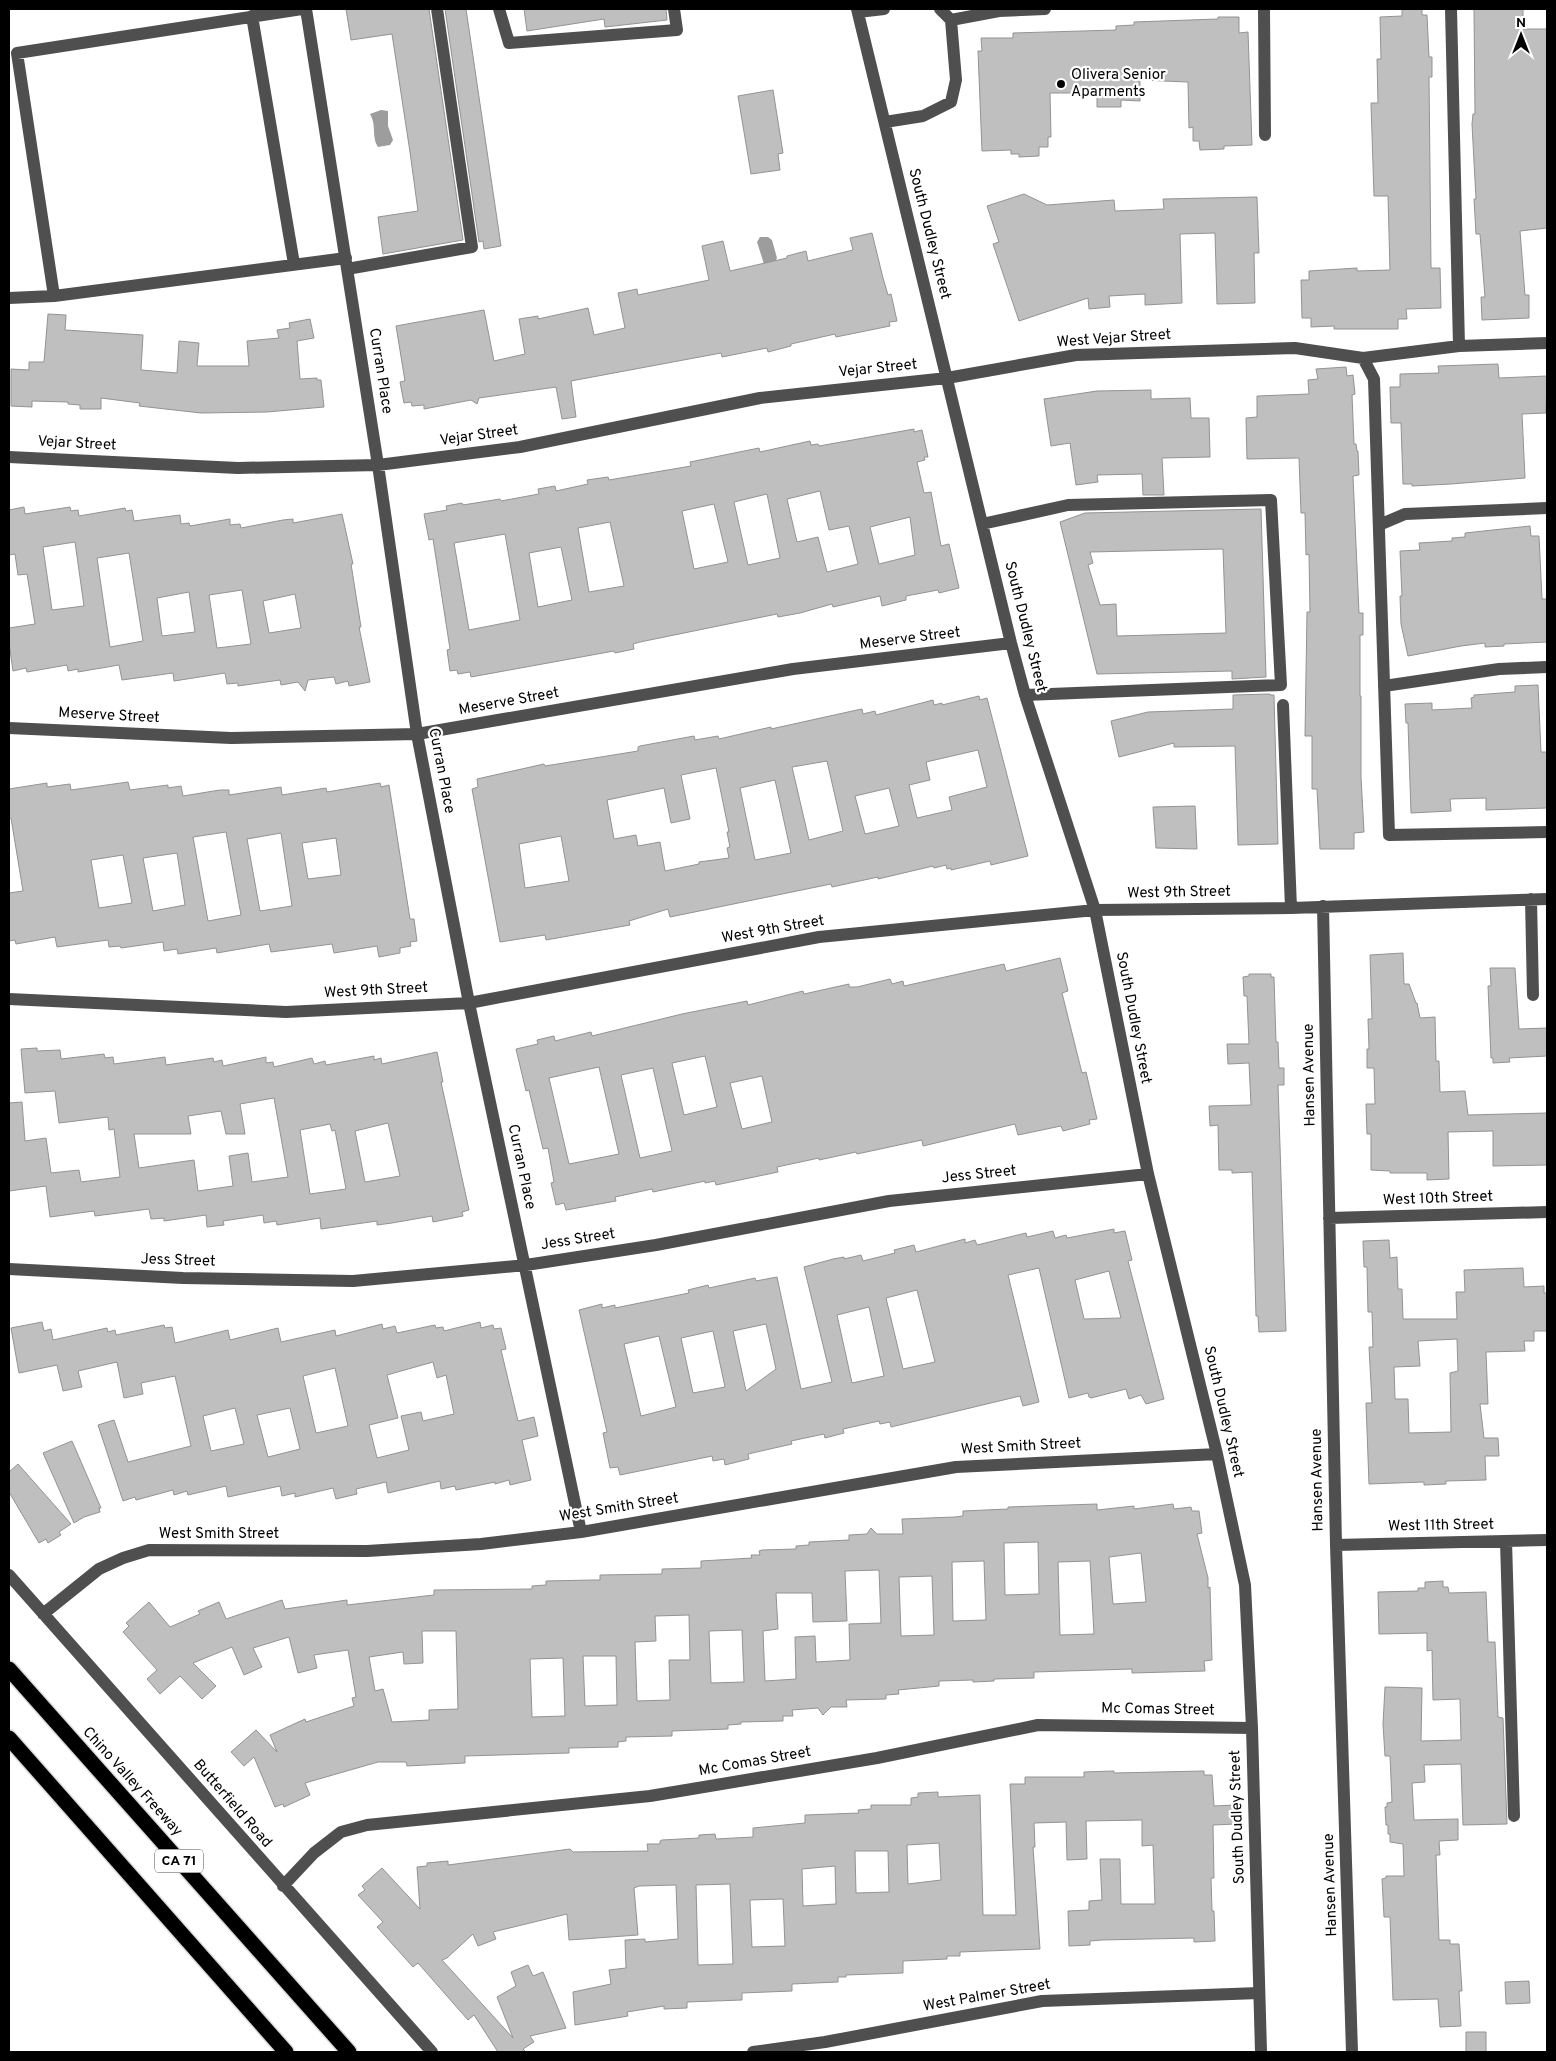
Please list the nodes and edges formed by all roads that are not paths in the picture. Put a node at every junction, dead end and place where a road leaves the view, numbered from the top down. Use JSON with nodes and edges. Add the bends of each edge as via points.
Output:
{"nodes":[{"id":1,"x":302,"y":9,"type":"edge"},
{"id":2,"x":306,"y":9,"type":"edge"},
{"id":3,"x":437,"y":9,"type":"edge"},
{"id":4,"x":499,"y":9,"type":"edge"},
{"id":5,"x":674,"y":9,"type":"edge"},
{"id":6,"x":884,"y":9,"type":"edge"},
{"id":7,"x":940,"y":9,"type":"edge"},
{"id":8,"x":1045,"y":9,"type":"edge"},
{"id":9,"x":1264,"y":9,"type":"edge"},
{"id":10,"x":1452,"y":9,"type":"edge"},
{"id":11,"x":858,"y":10,"type":"edge"},
{"id":12,"x":252,"y":16,"type":"junction"},
{"id":13,"x":952,"y":20,"type":"junction"},
{"id":14,"x":885,"y":122,"type":"junction"},
{"id":15,"x":1265,"y":135,"type":"dead end"},
{"id":16,"x":347,"y":263,"type":"junction"},
{"id":17,"x":294,"y":264,"type":"junction"},
{"id":18,"x":54,"y":296,"type":"junction"},
{"id":19,"x":9,"y":298,"type":"edge"},
{"id":20,"x":1547,"y":343,"type":"edge"},
{"id":21,"x":1459,"y":346,"type":"junction"},
{"id":22,"x":1363,"y":358,"type":"junction"},
{"id":23,"x":947,"y":378,"type":"junction"},
{"id":24,"x":9,"y":457,"type":"edge"},
{"id":25,"x":378,"y":465,"type":"junction"},
{"id":26,"x":1547,"y":508,"type":"edge"},
{"id":27,"x":982,"y":524,"type":"junction"},
{"id":28,"x":1378,"y":525,"type":"junction"},
{"id":29,"x":1011,"y":643,"type":"junction"},
{"id":30,"x":1547,"y":667,"type":"edge"},
{"id":31,"x":1384,"y":686,"type":"junction"},
{"id":32,"x":1025,"y":696,"type":"junction"},
{"id":33,"x":1284,"y":705,"type":"dead end"},
{"id":34,"x":9,"y":728,"type":"edge"},
{"id":35,"x":417,"y":734,"type":"junction"},
{"id":36,"x":1547,"y":832,"type":"edge"},
{"id":37,"x":1532,"y":899,"type":"junction"},
{"id":38,"x":1547,"y":899,"type":"edge"},
{"id":39,"x":1323,"y":906,"type":"junction"},
{"id":40,"x":1291,"y":908,"type":"junction"},
{"id":41,"x":1095,"y":910,"type":"junction"},
{"id":42,"x":1533,"y":995,"type":"dead end"},
{"id":43,"x":9,"y":999,"type":"edge"},
{"id":44,"x":469,"y":1003,"type":"junction"},
{"id":45,"x":1148,"y":1174,"type":"junction"},
{"id":46,"x":1547,"y":1212,"type":"edge"},
{"id":47,"x":1329,"y":1218,"type":"junction"},
{"id":48,"x":526,"y":1265,"type":"junction"},
{"id":49,"x":9,"y":1269,"type":"edge"},
{"id":50,"x":1217,"y":1454,"type":"junction"},
{"id":51,"x":582,"y":1532,"type":"junction"},
{"id":52,"x":1547,"y":1540,"type":"edge"},
{"id":53,"x":1506,"y":1541,"type":"junction"},
{"id":54,"x":1336,"y":1545,"type":"junction"},
{"id":55,"x":9,"y":1575,"type":"edge"},
{"id":56,"x":43,"y":1614,"type":"junction"},
{"id":57,"x":9,"y":1669,"type":"edge"},
{"id":58,"x":1252,"y":1728,"type":"junction"},
{"id":59,"x":9,"y":1738,"type":"edge"},
{"id":60,"x":1514,"y":1816,"type":"dead end"},
{"id":61,"x":284,"y":1886,"type":"junction"},
{"id":62,"x":1259,"y":1993,"type":"junction"},
{"id":63,"x":286,"y":2052,"type":"edge"},
{"id":64,"x":349,"y":2052,"type":"edge"},
{"id":65,"x":432,"y":2052,"type":"edge"},
{"id":66,"x":753,"y":2052,"type":"edge"},
{"id":67,"x":1261,"y":2052,"type":"edge"},
{"id":68,"x":1352,"y":2052,"type":"edge"}],
"edges":[{"from":1,"to":12,"type":"street"},
{"from":2,"to":16,"type":"street","name":"Curran Place"},
{"from":3,"to":16,"type":"street","via":[[472,247]]},
{"from":4,"to":5,"type":"street","via":[[509,43],[676,30]]},
{"from":6,"to":11,"type":"street"},
{"from":7,"to":13,"type":"street"},
{"from":8,"to":13,"type":"street","via":[[999,11]]},
{"from":9,"to":15,"type":"street"},
{"from":10,"to":21,"type":"street"},
{"from":11,"to":14,"type":"street","name":"South Dudley Street"},
{"from":12,"to":17,"type":"street"},
{"from":12,"to":18,"type":"street","via":[[17,54]]},
{"from":13,"to":14,"type":"street","via":[[956,80],[952,102],[923,116]]},
{"from":14,"to":23,"type":"street","name":"South Dudley Street"},
{"from":16,"to":17,"type":"street"},
{"from":16,"to":25,"type":"street","name":"Curran Place"},
{"from":17,"to":18,"type":"street"},
{"from":18,"to":19,"type":"street"},
{"from":20,"to":21,"type":"street","name":"West Vejar Street"},
{"from":21,"to":22,"type":"street","name":"West Vejar Street"},
{"from":22,"to":23,"type":"street","name":"West Vejar Street","via":[[1295,348],[1076,355]]},
{"from":22,"to":28,"type":"street","via":[[1374,379]]},
{"from":23,"to":25,"type":"street","name":"Vejar Street","via":[[760,398],[520,447]]},
{"from":23,"to":27,"type":"street","name":"South Dudley Street"},
{"from":24,"to":25,"type":"street","name":"Vejar Street","via":[[238,468]]},
{"from":25,"to":35,"type":"street","name":"Curran Place"},
{"from":26,"to":28,"type":"street","via":[[1405,514]]},
{"from":27,"to":29,"type":"street","name":"South Dudley Street"},
{"from":27,"to":32,"type":"street","via":[[1068,505],[1272,500],[1280,685]]},
{"from":28,"to":31,"type":"street"},
{"from":29,"to":32,"type":"street","name":"South Dudley Street"},
{"from":29,"to":35,"type":"street","name":"Meserve Street","via":[[793,670]]},
{"from":30,"to":31,"type":"street","via":[[1499,670]]},
{"from":31,"to":36,"type":"street","via":[[1389,835]]},
{"from":32,"to":41,"type":"street","name":"South Dudley Street"},
{"from":33,"to":40,"type":"street"},
{"from":34,"to":35,"type":"street","name":"Meserve Street","via":[[231,738]]},
{"from":35,"to":44,"type":"street","name":"Curran Place"},
{"from":37,"to":38,"type":"street","name":"West 9th Street"},
{"from":37,"to":39,"type":"street","name":"West 9th Street"},
{"from":37,"to":42,"type":"street"},
{"from":39,"to":40,"type":"street","name":"West 9th Street"},
{"from":39,"to":47,"type":"street","name":"Hansen Avenue"},
{"from":40,"to":41,"type":"street","name":"West 9th Street"},
{"from":41,"to":44,"type":"street","name":"West 9th Street","via":[[819,937]]},
{"from":41,"to":45,"type":"street","name":"South Dudley Street"},
{"from":43,"to":44,"type":"street","name":"West 9th Street","via":[[286,1012]]},
{"from":44,"to":48,"type":"street","name":"Curran Place"},
{"from":45,"to":48,"type":"street","name":"Jess Street","via":[[889,1201],[656,1245]]},
{"from":45,"to":50,"type":"street","name":"South Dudley Street"},
{"from":46,"to":47,"type":"street","name":"West 10th Street"},
{"from":47,"to":54,"type":"street","name":"Hansen Avenue"},
{"from":48,"to":49,"type":"street","name":"Jess Street","via":[[353,1280],[183,1278]]},
{"from":48,"to":51,"type":"street","name":"Curran Place"},
{"from":50,"to":51,"type":"street","name":"West Smith Street","via":[[956,1467]]},
{"from":50,"to":58,"type":"street","name":"South Dudley Street","via":[[1245,1585]]},
{"from":51,"to":56,"type":"street","name":"West Smith Street","via":[[481,1544],[367,1551],[149,1550],[99,1569]]},
{"from":52,"to":53,"type":"street","name":"West 11th Street"},
{"from":53,"to":54,"type":"street","name":"West 11th Street"},
{"from":53,"to":60,"type":"street"},
{"from":54,"to":68,"type":"street","name":"Hansen Avenue"},
{"from":55,"to":56,"type":"street","name":"Butterfield Road"},
{"from":56,"to":61,"type":"street","name":"Butterfield Road"},
{"from":57,"to":64,"type":"highway","name":"Chino Valley Freeway","number":"CA 71"},
{"from":58,"to":61,"type":"street","name":"Mc Comas Street","via":[[1038,1725],[877,1758],[650,1796],[367,1825],[341,1832],[314,1853]]},
{"from":58,"to":62,"type":"street","name":"South Dudley Street"},
{"from":59,"to":63,"type":"highway","number":"CA 71"},
{"from":61,"to":65,"type":"street","name":"Butterfield Road"},
{"from":62,"to":66,"type":"street","name":"West Palmer Street","via":[[1042,2000],[825,2042]]},
{"from":62,"to":67,"type":"street","name":"South Dudley Street"}]}
